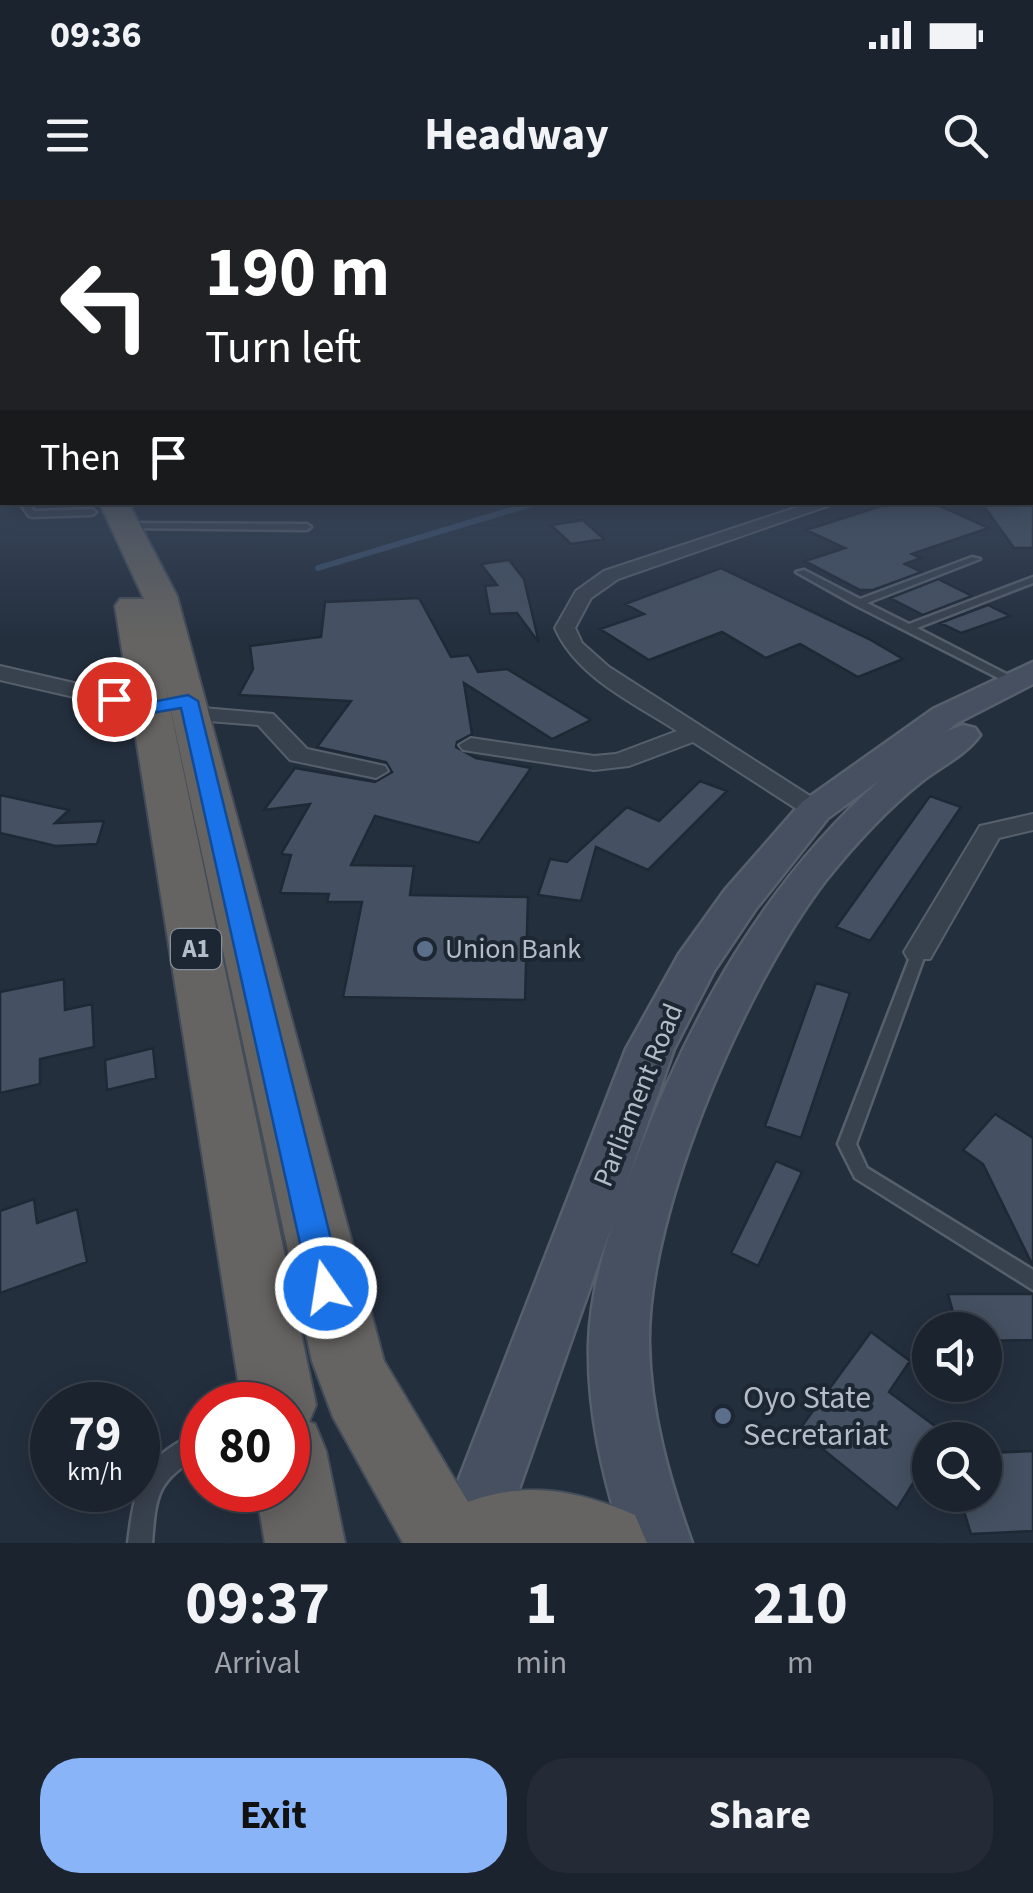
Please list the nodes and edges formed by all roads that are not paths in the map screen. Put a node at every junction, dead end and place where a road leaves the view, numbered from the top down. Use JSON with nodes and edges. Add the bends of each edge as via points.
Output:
{"nodes":[{"id":1,"x":106,"y":514,"type":"edge"},
{"id":2,"x":138,"y":514,"type":"edge"},
{"id":3,"x":796,"y":514,"type":"edge"},
{"id":4,"x":307,"y":527,"type":"dead end"},
{"id":5,"x":975,"y":559,"type":"dead end"},
{"id":6,"x":801,"y":572,"type":"dead end"},
{"id":7,"x":1033,"y":580,"type":"edge"},
{"id":8,"x":858,"y":603,"type":"junction"},
{"id":9,"x":908,"y":628,"type":"junction"},
{"id":10,"x":0,"y":673,"type":"edge"},
{"id":11,"x":1027,"y":683,"type":"edge"},
{"id":12,"x":177,"y":708,"type":"junction"},
{"id":13,"x":696,"y":733,"type":"junction"},
{"id":14,"x":471,"y":746,"type":"dead end"},
{"id":15,"x":376,"y":771,"type":"dead end"},
{"id":16,"x":814,"y":810,"type":"junction"},
{"id":17,"x":1033,"y":822,"type":"edge"},
{"id":18,"x":920,"y":952,"type":"joint"},
{"id":19,"x":1033,"y":1282,"type":"edge"},
{"id":20,"x":274,"y":1382,"type":"edge"},
{"id":21,"x":180,"y":1456,"type":"edge"},
{"id":22,"x":299,"y":1512,"type":"edge"},
{"id":23,"x":460,"y":1542,"type":"edge"},
{"id":24,"x":140,"y":1543,"type":"edge"},
{"id":25,"x":305,"y":1543,"type":"edge"},
{"id":26,"x":606,"y":1543,"type":"edge"},
{"id":27,"x":658,"y":1543,"type":"edge"}],
"edges":[{"from":1,"to":12,"type":"highway","number":"A1","via":[[160,596]]},
{"from":2,"to":4,"type":"lane"},
{"from":3,"to":13,"type":"street","via":[[612,575],[574,608],[565,628],[573,646]]},
{"from":5,"to":8,"type":"lane"},
{"from":6,"to":8,"type":"lane"},
{"from":7,"to":9,"type":"lane"},
{"from":8,"to":9,"type":"lane"},
{"from":9,"to":11,"type":"lane"},
{"from":10,"to":12,"type":"street"},
{"from":11,"to":16,"type":"main road","name":"Parliament Road","via":[[945,716]]},
{"from":11,"to":27,"type":"main road","name":"Parliament Road","via":[[879,799],[828,852],[762,942],[698,1061],[636,1236],[618,1341],[623,1411]]},
{"from":12,"to":15,"type":"street","via":[[265,719],[298,755]]},
{"from":12,"to":20,"type":"highway","number":"A1"},
{"from":12,"to":23,"type":"highway","number":"A1","via":[[348,1361],[389,1446]]},
{"from":13,"to":14,"type":"street","via":[[620,761],[594,763]]},
{"from":13,"to":16,"type":"street"},
{"from":16,"to":23,"type":"main road","name":"Parliament Road","via":[[694,965],[650,1049]]},
{"from":17,"to":18,"type":"street","via":[[989,832]]},
{"from":18,"to":19,"type":"lane","via":[[847,1144],[861,1173]]},
{"from":21,"to":24,"type":"lane","via":[[154,1472],[146,1488]]},
{"from":22,"to":25,"type":"highway","number":"A1"},
{"from":23,"to":26,"type":"highway","via":[[521,1528],[575,1531]]}]}
